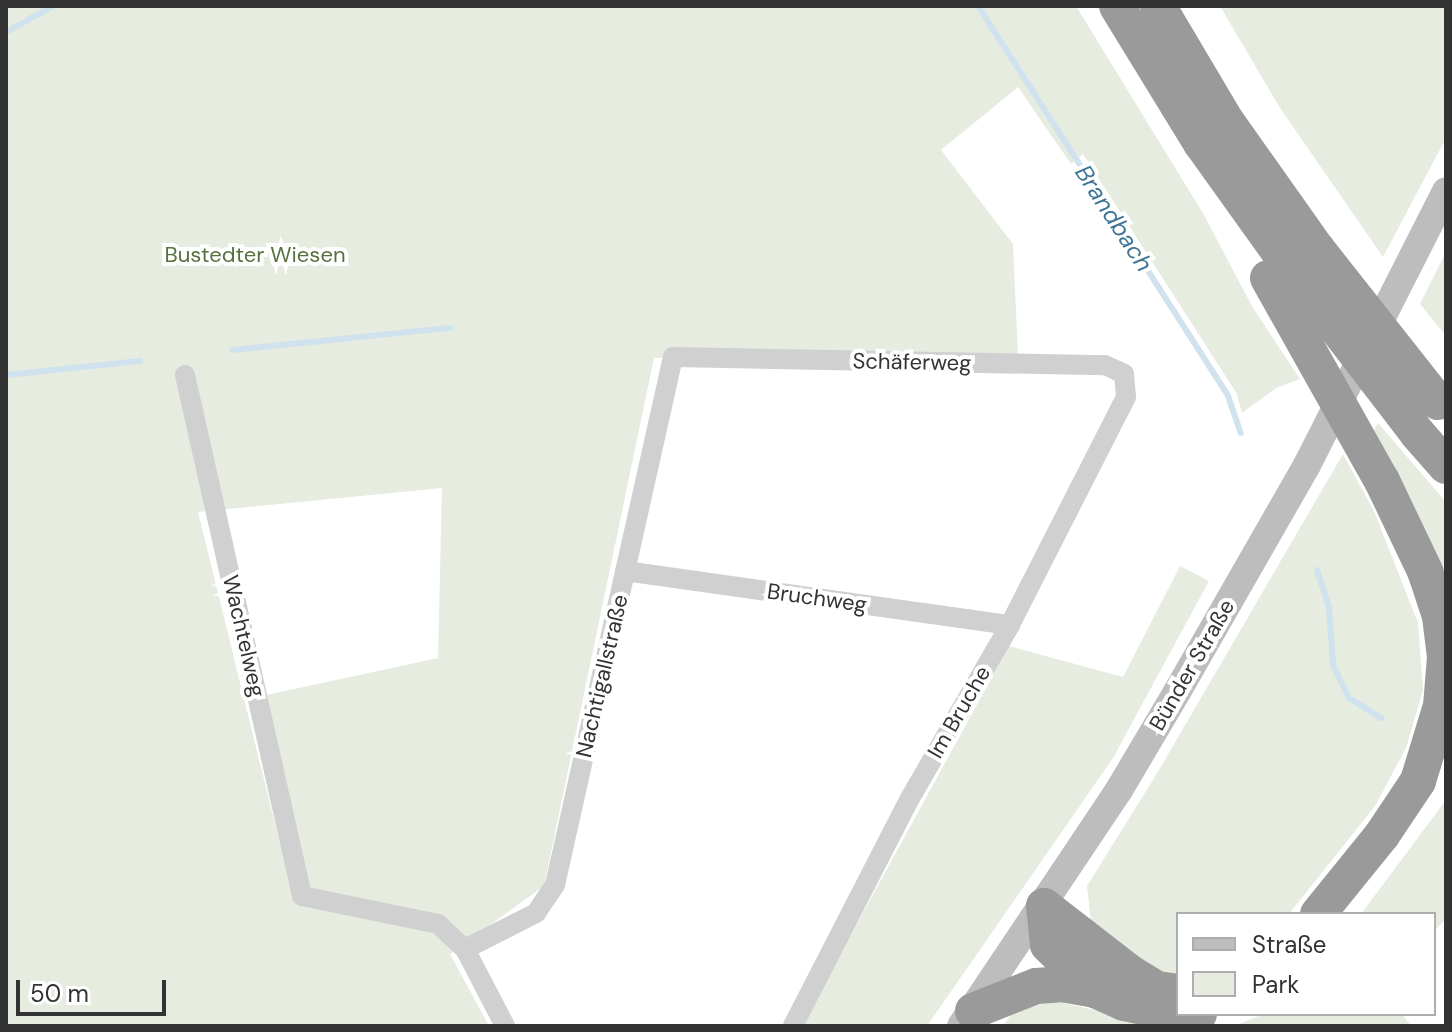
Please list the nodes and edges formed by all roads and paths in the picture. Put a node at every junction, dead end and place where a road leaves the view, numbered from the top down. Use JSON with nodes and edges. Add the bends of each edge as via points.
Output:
{"nodes":[{"id":1,"x":1117,"y":6,"type":"edge"},
{"id":2,"x":1158,"y":6,"type":"edge"},
{"id":3,"x":1186,"y":6,"type":"edge"},
{"id":4,"x":1446,"y":191,"type":"edge"},
{"id":5,"x":1291,"y":264,"type":"junction"},
{"id":6,"x":673,"y":357,"type":"joint"},
{"id":7,"x":185,"y":375,"type":"dead end"},
{"id":8,"x":1126,"y":397,"type":"joint"},
{"id":9,"x":1442,"y":406,"type":"edge"},
{"id":10,"x":1446,"y":466,"type":"edge"},
{"id":11,"x":625,"y":571,"type":"junction"},
{"id":12,"x":1010,"y":625,"type":"junction"},
{"id":13,"x":1446,"y":772,"type":"edge"},
{"id":14,"x":1044,"y":906,"type":"junction"},
{"id":15,"x":1320,"y":912,"type":"edge"},
{"id":16,"x":1340,"y":912,"type":"edge"},
{"id":17,"x":465,"y":949,"type":"junction"},
{"id":18,"x":1095,"y":990,"type":"junction"},
{"id":19,"x":1176,"y":992,"type":"edge"},
{"id":20,"x":1176,"y":1014,"type":"edge"},
{"id":21,"x":967,"y":1019,"type":"edge"},
{"id":22,"x":505,"y":1026,"type":"edge"},
{"id":23,"x":793,"y":1026,"type":"edge"}],
"edges":[{"from":1,"to":5,"type":"highway","via":[[1201,143]]},
{"from":2,"to":5,"type":"highway","via":[[1227,122]]},
{"from":3,"to":5,"type":"highway","via":[[1244,111],[1317,220]]},
{"from":4,"to":14,"type":"main road","name":"Bünder Straße","via":[[1307,465],[1119,790]]},
{"from":5,"to":9,"type":"highway","bridge":true},
{"from":5,"to":10,"type":"highway","bridge":true},
{"from":5,"to":15,"type":"highway","bridge":true,"via":[[1425,571],[1440,616],[1445,657],[1441,706],[1418,781]]},
{"from":6,"to":8,"type":"street","name":"Schäferweg","via":[[1105,365],[1124,374]]},
{"from":6,"to":11,"type":"street","name":"Nachtigallstraße"},
{"from":7,"to":17,"type":"street","name":"Wachtelweg","via":[[302,896],[438,924]]},
{"from":8,"to":12,"type":"street","name":"Im Bruche"},
{"from":11,"to":12,"type":"street","name":"Bruchweg"},
{"from":11,"to":17,"type":"street","name":"Nachtigallstraße","via":[[555,885],[536,913]]},
{"from":12,"to":23,"type":"street","name":"Im Bruche","via":[[909,800]]},
{"from":13,"to":16,"type":"highway"},
{"from":14,"to":18,"type":"highway","via":[[1048,945]]},
{"from":14,"to":19,"type":"highway","via":[[1132,974],[1157,989]]},
{"from":14,"to":21,"type":"main road","name":"Bünder Straße"},
{"from":17,"to":22,"type":"street"},
{"from":18,"to":20,"type":"highway","via":[[1124,1003]]},
{"from":18,"to":21,"type":"highway","via":[[1036,986]]}]}
